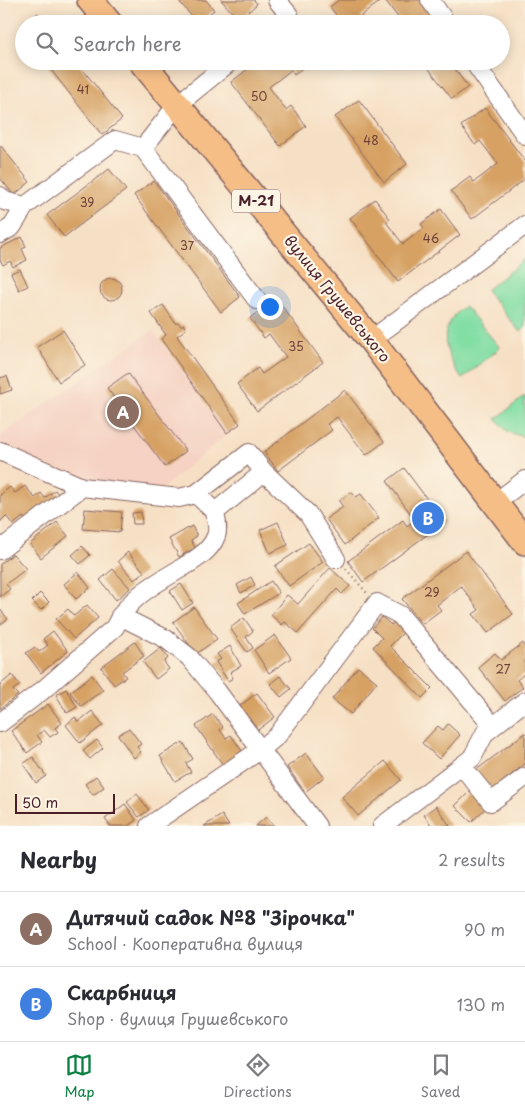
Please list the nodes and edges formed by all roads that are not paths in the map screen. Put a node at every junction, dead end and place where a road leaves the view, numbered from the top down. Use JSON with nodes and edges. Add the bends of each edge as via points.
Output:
{"nodes":[{"id":1,"x":90,"y":0,"type":"edge"},
{"id":2,"x":277,"y":0,"type":"edge"},
{"id":3,"x":430,"y":0,"type":"edge"},
{"id":4,"x":102,"y":15,"type":"edge"},
{"id":5,"x":289,"y":15,"type":"edge"},
{"id":6,"x":440,"y":15,"type":"edge"},
{"id":7,"x":149,"y":70,"type":"edge"},
{"id":8,"x":220,"y":70,"type":"edge"},
{"id":9,"x":480,"y":70,"type":"edge"},
{"id":10,"x":177,"y":104,"type":"junction"},
{"id":11,"x":523,"y":128,"type":"edge"},
{"id":12,"x":143,"y":148,"type":"junction"},
{"id":13,"x":0,"y":196,"type":"edge"},
{"id":14,"x":25,"y":206,"type":"junction"},
{"id":15,"x":525,"y":225,"type":"edge"},
{"id":16,"x":6,"y":230,"type":"edge"},
{"id":17,"x":257,"y":300,"type":"dead end"},
{"id":18,"x":371,"y":340,"type":"junction"},
{"id":19,"x":0,"y":451,"type":"edge"},
{"id":20,"x":264,"y":472,"type":"junction"},
{"id":21,"x":525,"y":480,"type":"edge"},
{"id":22,"x":82,"y":487,"type":"junction"},
{"id":23,"x":196,"y":494,"type":"junction"},
{"id":24,"x":496,"y":502,"type":"junction"},
{"id":25,"x":216,"y":512,"type":"junction"},
{"id":26,"x":525,"y":542,"type":"edge"},
{"id":27,"x":0,"y":550,"type":"edge"},
{"id":28,"x":336,"y":559,"type":"road end"},
{"id":29,"x":120,"y":616,"type":"junction"},
{"id":30,"x":525,"y":702,"type":"edge"},
{"id":31,"x":0,"y":723,"type":"edge"},
{"id":32,"x":493,"y":726,"type":"junction"},
{"id":33,"x":260,"y":750,"type":"junction"},
{"id":34,"x":462,"y":766,"type":"junction"},
{"id":35,"x":525,"y":777,"type":"edge"},
{"id":36,"x":150,"y":826,"type":"edge"},
{"id":37,"x":317,"y":826,"type":"edge"},
{"id":38,"x":382,"y":826,"type":"edge"}],
"edges":[{"from":1,"to":4,"type":"highway"},
{"from":2,"to":5,"type":"street"},
{"from":3,"to":6,"type":"street"},
{"from":7,"to":10,"type":"highway","name":"вулиця Грушевського","number":"М-21"},
{"from":8,"to":10,"type":"street"},
{"from":9,"to":11,"type":"street"},
{"from":10,"to":12,"type":"street"},
{"from":10,"to":18,"type":"highway","name":"вулиця Грушевського","number":"М-21"},
{"from":12,"to":14,"type":"street","via":[[115,140]]},
{"from":12,"to":17,"type":"street"},
{"from":13,"to":14,"type":"street","via":[[4,201]]},
{"from":14,"to":16,"type":"street"},
{"from":15,"to":18,"type":"street"},
{"from":18,"to":24,"type":"highway","name":"вулиця Грушевського","number":"М-21"},
{"from":19,"to":22,"type":"street"},
{"from":20,"to":23,"type":"street","via":[[249,453]]},
{"from":20,"to":25,"type":"street"},
{"from":20,"to":28,"type":"street","via":[[308,514]]},
{"from":21,"to":24,"type":"street"},
{"from":22,"to":23,"type":"street","via":[[179,498]]},
{"from":22,"to":27,"type":"street"},
{"from":23,"to":25,"type":"street"},
{"from":24,"to":26,"type":"highway","name":"вулиця Грушевського","number":"М-21"},
{"from":25,"to":29,"type":"street","via":[[217,534],[210,548],[144,590]]},
{"from":29,"to":31,"type":"street","via":[[115,627]]},
{"from":29,"to":33,"type":"street","via":[[166,639],[189,657]]},
{"from":30,"to":32,"type":"street"},
{"from":32,"to":33,"type":"street","via":[[400,615],[377,603],[277,736]]},
{"from":32,"to":34,"type":"street","via":[[485,733],[472,758]]},
{"from":33,"to":36,"type":"street"},
{"from":33,"to":37,"type":"street"},
{"from":34,"to":35,"type":"street","via":[[491,802]]},
{"from":34,"to":38,"type":"street"}]}
